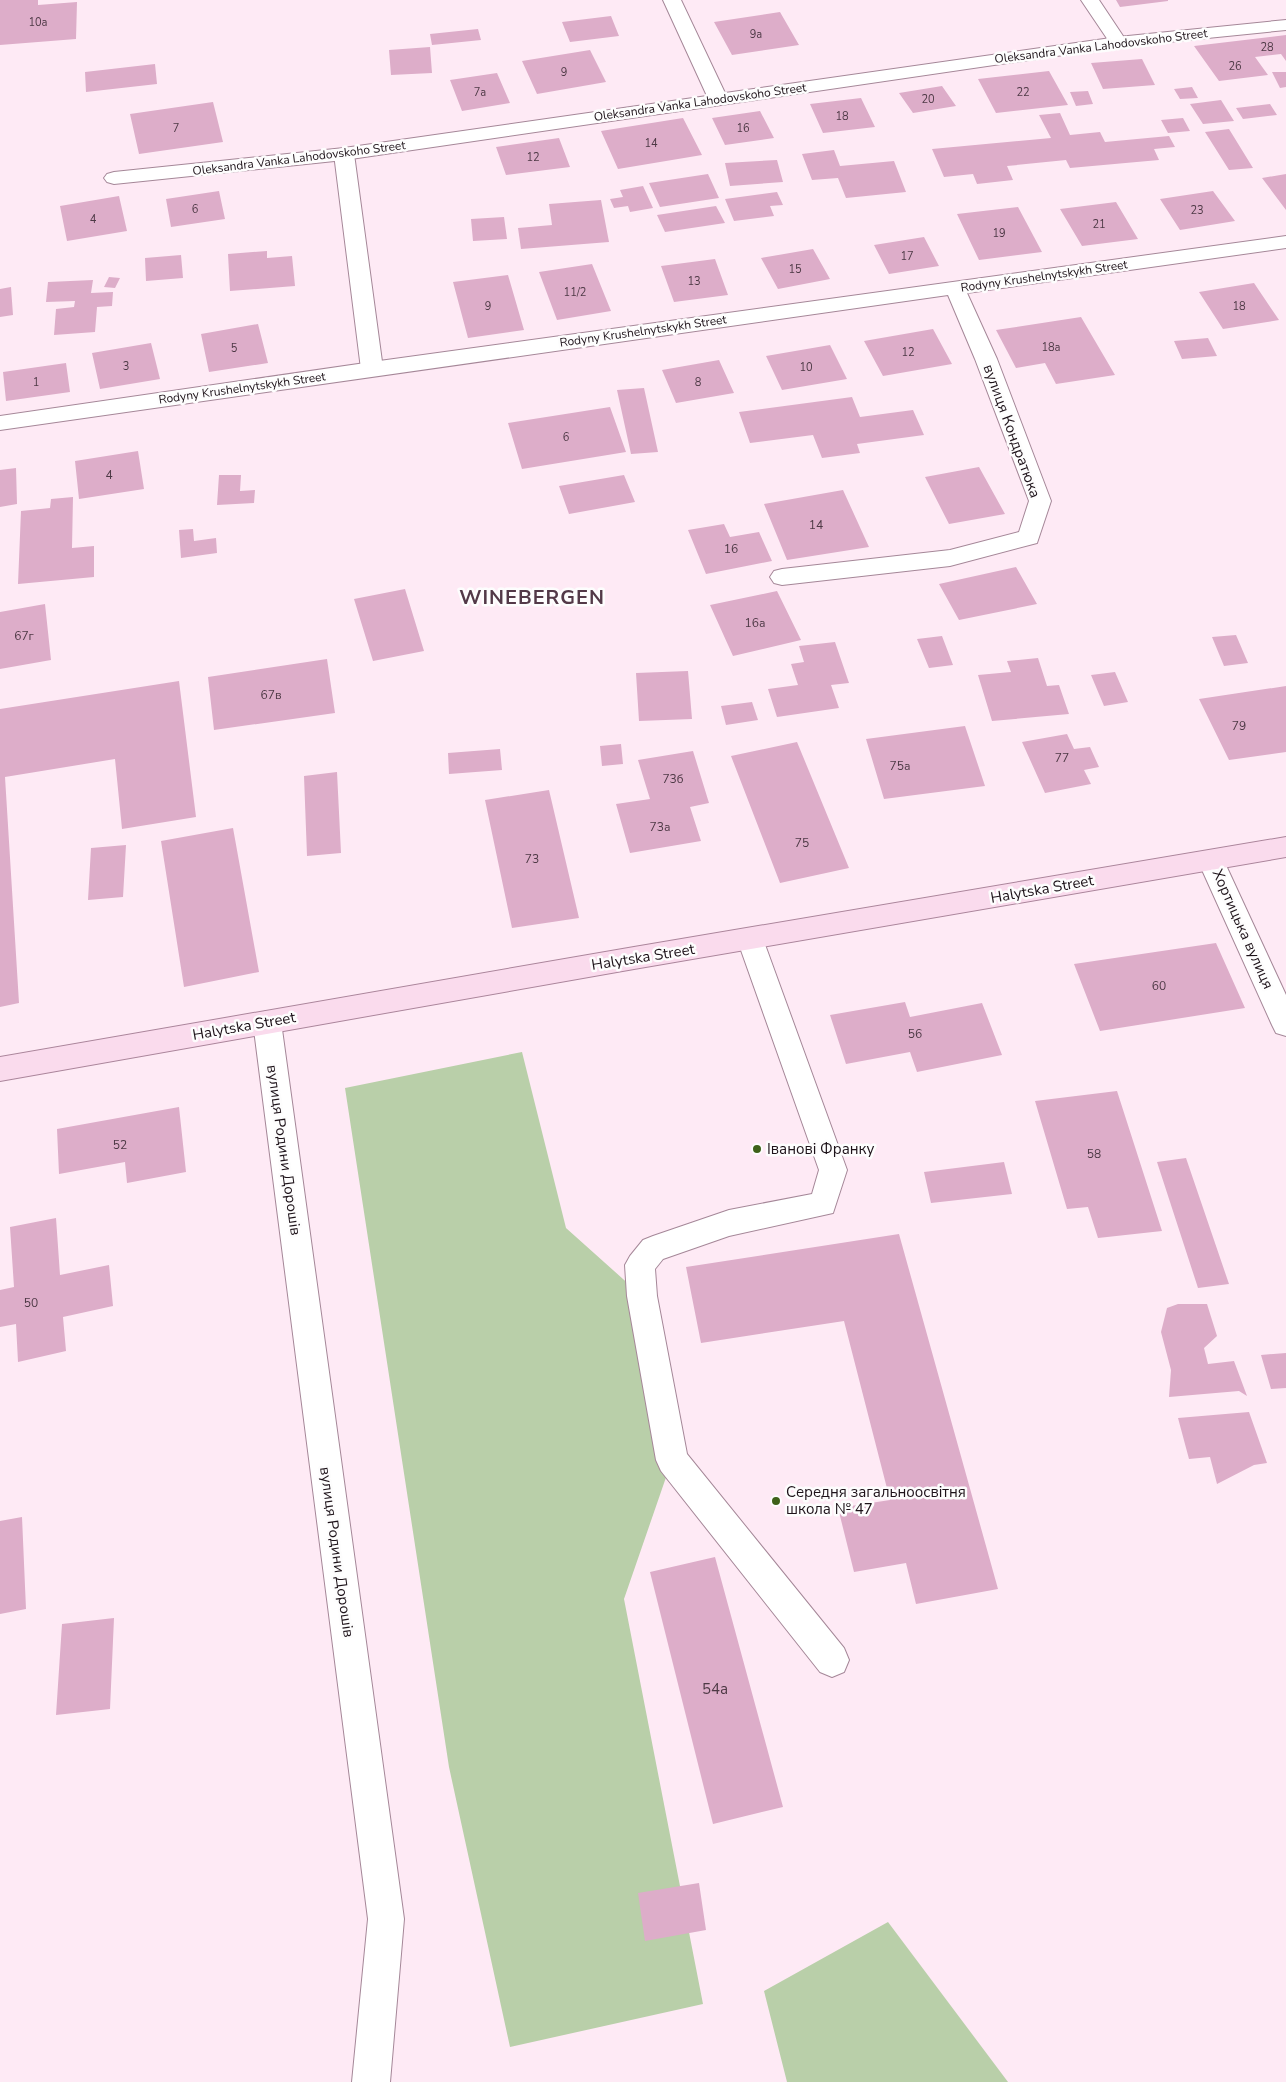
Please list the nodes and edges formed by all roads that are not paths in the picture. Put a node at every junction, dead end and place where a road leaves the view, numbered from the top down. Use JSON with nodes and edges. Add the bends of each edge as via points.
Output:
{"nodes":[{"id":1,"x":672,"y":0,"type":"edge"},
{"id":2,"x":1090,"y":0,"type":"edge"},
{"id":3,"x":1286,"y":25,"type":"edge"},
{"id":4,"x":1118,"y":42,"type":"junction"},
{"id":5,"x":718,"y":99,"type":"junction"},
{"id":6,"x":344,"y":154,"type":"junction"},
{"id":7,"x":114,"y":178,"type":"dead end"},
{"id":8,"x":1286,"y":242,"type":"edge"},
{"id":9,"x":954,"y":288,"type":"junction"},
{"id":10,"x":372,"y":369,"type":"junction"},
{"id":11,"x":0,"y":423,"type":"edge"},
{"id":12,"x":782,"y":577,"type":"dead end"},
{"id":13,"x":1286,"y":847,"type":"edge"},
{"id":14,"x":1212,"y":861,"type":"junction"},
{"id":15,"x":750,"y":939,"type":"junction"},
{"id":16,"x":267,"y":1022,"type":"junction"},
{"id":17,"x":1286,"y":1025,"type":"edge"},
{"id":18,"x":0,"y":1069,"type":"edge"},
{"id":19,"x":832,"y":1660,"type":"dead end"},
{"id":20,"x":371,"y":2082,"type":"edge"}],
"edges":[{"from":1,"to":5,"type":"street"},
{"from":2,"to":4,"type":"street"},
{"from":3,"to":4,"type":"street","name":"Oleksandra Vanka Lahodovskoho Street"},
{"from":4,"to":5,"type":"street","name":"Oleksandra Vanka Lahodovskoho Street"},
{"from":5,"to":6,"type":"street","name":"Oleksandra Vanka Lahodovskoho Street"},
{"from":6,"to":7,"type":"street","name":"Oleksandra Vanka Lahodovskoho Street"},
{"from":6,"to":10,"type":"street"},
{"from":8,"to":9,"type":"street","name":"Rodyny Krushelnytskykh Street"},
{"from":9,"to":10,"type":"street","name":"Rodyny Krushelnytskykh Street"},
{"from":9,"to":12,"type":"street","name":"вулиця Кондратюка","via":[[986,359],[1040,501],[1030,537],[950,558]]},
{"from":10,"to":11,"type":"street","name":"Rodyny Krushelnytskykh Street"},
{"from":13,"to":14,"type":"main road","name":"Halytska Street"},
{"from":14,"to":15,"type":"main road","name":"Halytska Street"},
{"from":14,"to":17,"type":"street","name":"Хортицька вулиця"},
{"from":15,"to":16,"type":"main road","name":"Halytska Street"},
{"from":15,"to":19,"type":"street","via":[[833,1170],[823,1204],[729,1223],[653,1249],[640,1265],[642,1296],[672,1460]]},
{"from":16,"to":18,"type":"main road","name":"Halytska Street"},
{"from":16,"to":20,"type":"street","name":"вулиця Родини Дорошів","via":[[386,1919]]}]}
